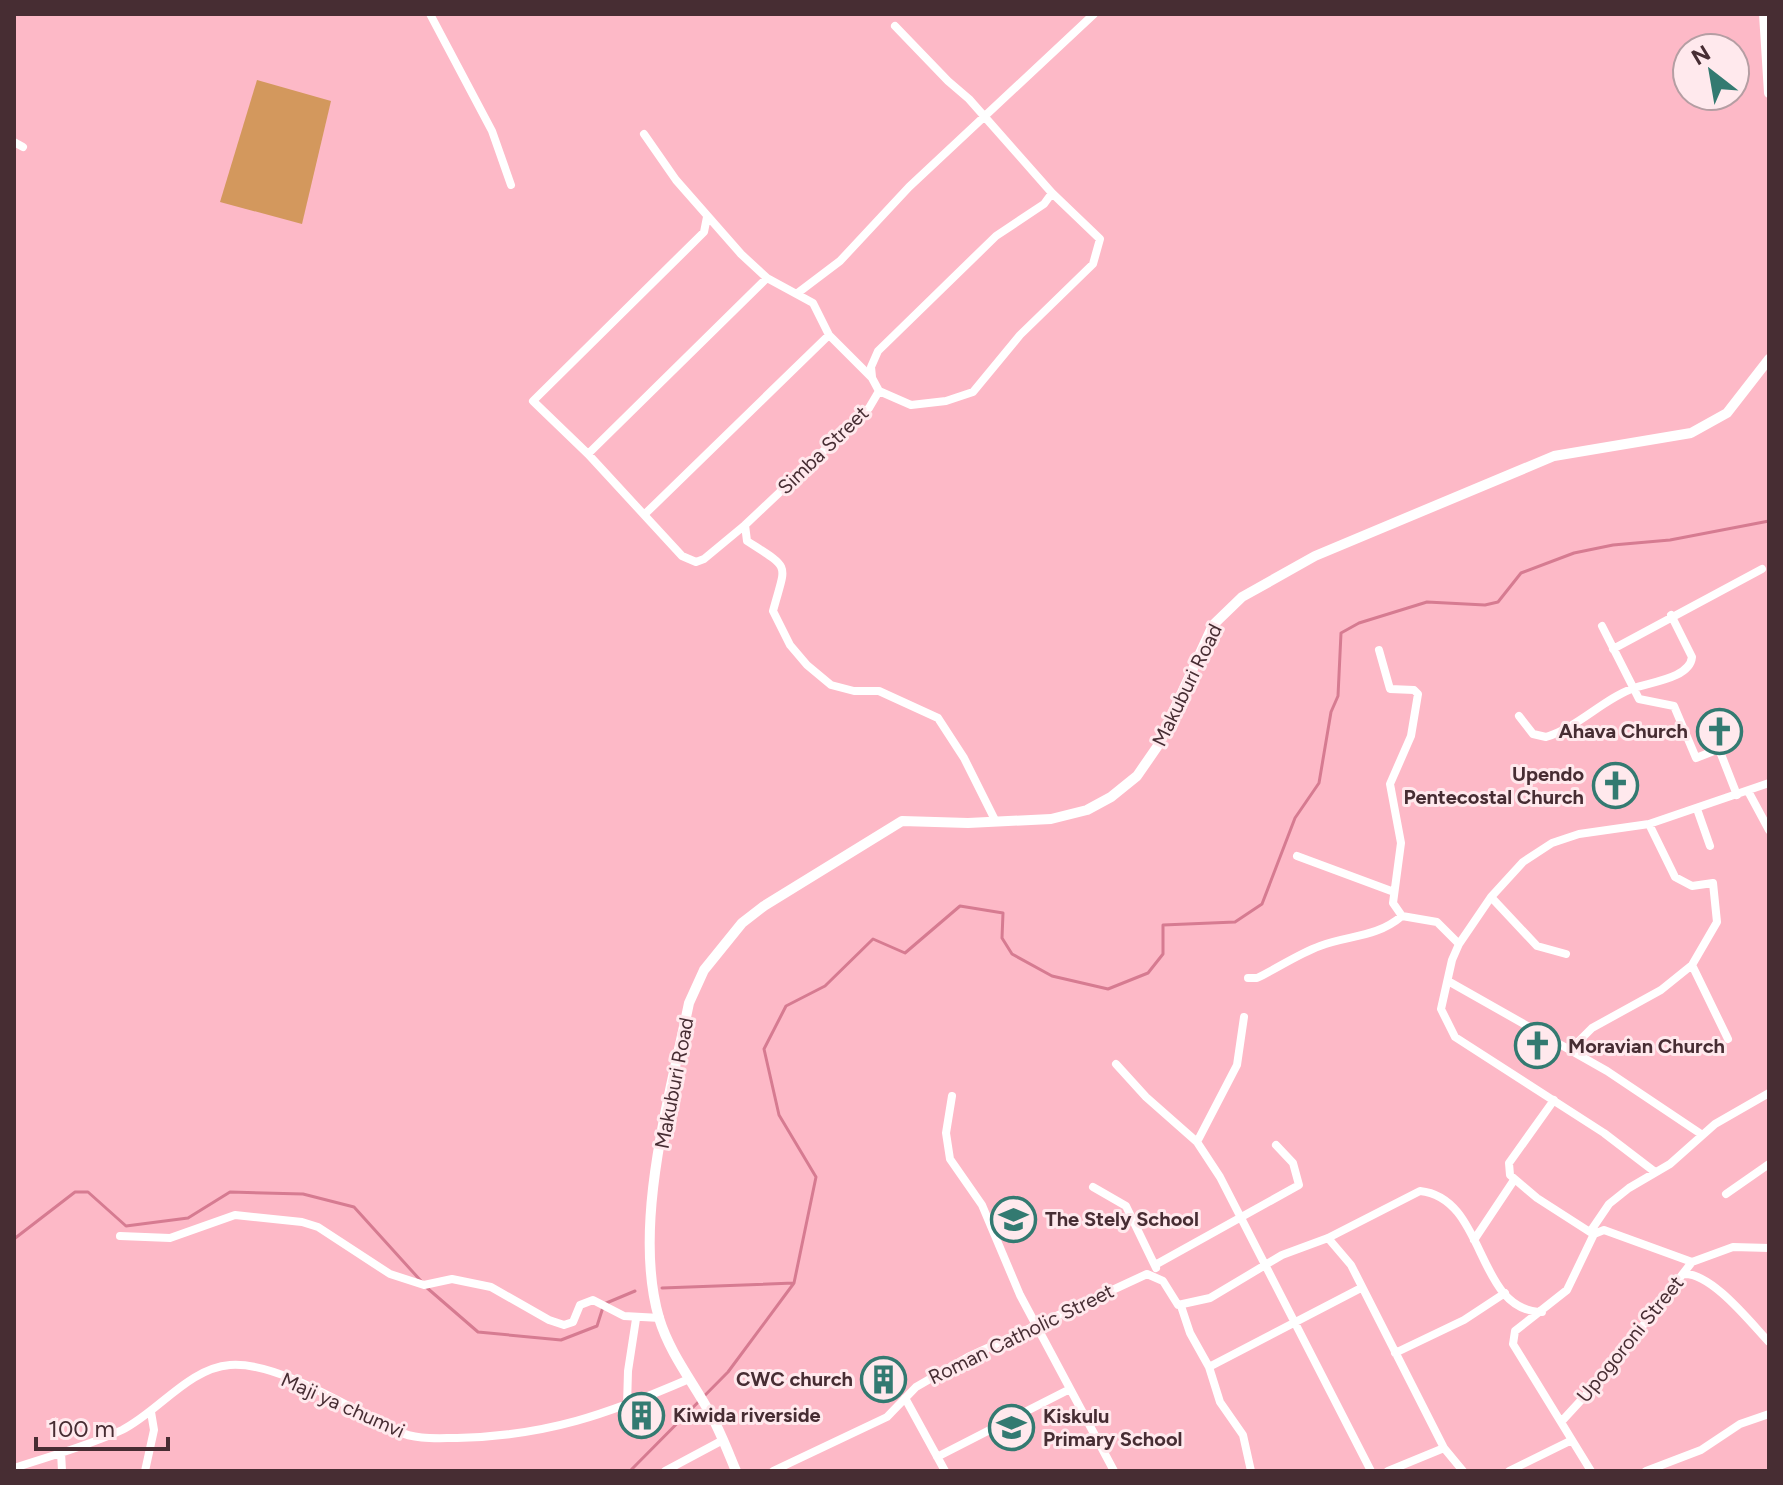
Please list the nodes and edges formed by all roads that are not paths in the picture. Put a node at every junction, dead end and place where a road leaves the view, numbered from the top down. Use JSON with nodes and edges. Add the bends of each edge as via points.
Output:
{"nodes":[{"id":1,"x":430,"y":14,"type":"edge"},
{"id":2,"x":1094,"y":14,"type":"edge"},
{"id":3,"x":1764,"y":14,"type":"edge"},
{"id":4,"x":895,"y":26,"type":"dead end"},
{"id":5,"x":1769,"y":93,"type":"edge"},
{"id":6,"x":983,"y":116,"type":"junction"},
{"id":7,"x":644,"y":134,"type":"dead end"},
{"id":8,"x":511,"y":185,"type":"dead end"},
{"id":9,"x":1052,"y":193,"type":"junction"},
{"id":10,"x":705,"y":212,"type":"junction"},
{"id":11,"x":767,"y":278,"type":"junction"},
{"id":12,"x":799,"y":292,"type":"junction"},
{"id":13,"x":829,"y":335,"type":"junction"},
{"id":14,"x":1769,"y":359,"type":"edge"},
{"id":15,"x":872,"y":378,"type":"junction"},
{"id":16,"x":879,"y":391,"type":"junction"},
{"id":17,"x":588,"y":454,"type":"junction"},
{"id":18,"x":645,"y":514,"type":"junction"},
{"id":19,"x":745,"y":525,"type":"junction"},
{"id":20,"x":1762,"y":569,"type":"dead end"},
{"id":21,"x":1671,"y":615,"type":"junction"},
{"id":22,"x":1602,"y":626,"type":"dead end"},
{"id":23,"x":1613,"y":649,"type":"junction"},
{"id":24,"x":1379,"y":650,"type":"dead end"},
{"id":25,"x":1632,"y":688,"type":"junction"},
{"id":26,"x":1519,"y":716,"type":"dead end"},
{"id":27,"x":1769,"y":783,"type":"edge"},
{"id":28,"x":1748,"y":791,"type":"junction"},
{"id":29,"x":1737,"y":795,"type":"junction"},
{"id":30,"x":1697,"y":809,"type":"junction"},
{"id":31,"x":995,"y":820,"type":"junction"},
{"id":32,"x":1649,"y":824,"type":"junction"},
{"id":33,"x":1769,"y":830,"type":"edge"},
{"id":34,"x":1710,"y":846,"type":"dead end"},
{"id":35,"x":1297,"y":856,"type":"dead end"},
{"id":36,"x":1394,"y":892,"type":"junction"},
{"id":37,"x":1491,"y":897,"type":"junction"},
{"id":38,"x":1402,"y":916,"type":"junction"},
{"id":39,"x":1459,"y":944,"type":"junction"},
{"id":40,"x":1566,"y":954,"type":"dead end"},
{"id":41,"x":1692,"y":965,"type":"junction"},
{"id":42,"x":1248,"y":978,"type":"dead end"},
{"id":43,"x":1448,"y":981,"type":"junction"},
{"id":44,"x":1244,"y":1017,"type":"dead end"},
{"id":45,"x":1728,"y":1039,"type":"dead end"},
{"id":46,"x":1570,"y":1050,"type":"junction"},
{"id":47,"x":1116,"y":1064,"type":"dead end"},
{"id":48,"x":1769,"y":1093,"type":"edge"},
{"id":49,"x":952,"y":1096,"type":"dead end"},
{"id":50,"x":1554,"y":1100,"type":"junction"},
{"id":51,"x":1701,"y":1134,"type":"junction"},
{"id":52,"x":1197,"y":1142,"type":"junction"},
{"id":53,"x":1276,"y":1145,"type":"dead end"},
{"id":54,"x":1769,"y":1164,"type":"edge"},
{"id":55,"x":1655,"y":1172,"type":"junction"},
{"id":56,"x":1514,"y":1180,"type":"junction"},
{"id":57,"x":1093,"y":1187,"type":"dead end"},
{"id":58,"x":1726,"y":1194,"type":"dead end"},
{"id":59,"x":1240,"y":1215,"type":"junction"},
{"id":60,"x":1592,"y":1233,"type":"junction"},
{"id":61,"x":120,"y":1236,"type":"dead end"},
{"id":62,"x":1328,"y":1238,"type":"junction"},
{"id":63,"x":1474,"y":1240,"type":"junction"},
{"id":64,"x":1769,"y":1248,"type":"edge"},
{"id":65,"x":1692,"y":1262,"type":"junction"},
{"id":66,"x":1155,"y":1265,"type":"junction"},
{"id":67,"x":1268,"y":1265,"type":"junction"},
{"id":68,"x":1683,"y":1274,"type":"junction"},
{"id":69,"x":1163,"y":1281,"type":"junction"},
{"id":70,"x":1361,"y":1288,"type":"junction"},
{"id":71,"x":1505,"y":1293,"type":"junction"},
{"id":72,"x":1181,"y":1306,"type":"junction"},
{"id":73,"x":1542,"y":1312,"type":"junction"},
{"id":74,"x":660,"y":1318,"type":"junction"},
{"id":75,"x":636,"y":1319,"type":"junction"},
{"id":76,"x":1295,"y":1321,"type":"junction"},
{"id":77,"x":1036,"y":1328,"type":"junction"},
{"id":78,"x":1769,"y":1342,"type":"edge"},
{"id":79,"x":1395,"y":1353,"type":"junction"},
{"id":80,"x":1209,"y":1367,"type":"junction"},
{"id":81,"x":689,"y":1379,"type":"junction"},
{"id":82,"x":1070,"y":1389,"type":"junction"},
{"id":83,"x":905,"y":1398,"type":"junction"},
{"id":84,"x":627,"y":1406,"type":"junction"},
{"id":85,"x":151,"y":1412,"type":"junction"},
{"id":86,"x":1769,"y":1414,"type":"edge"},
{"id":87,"x":1561,"y":1422,"type":"junction"},
{"id":88,"x":723,"y":1440,"type":"junction"},
{"id":89,"x":1572,"y":1440,"type":"junction"},
{"id":90,"x":1444,"y":1448,"type":"junction"},
{"id":91,"x":61,"y":1452,"type":"junction"},
{"id":92,"x":937,"y":1457,"type":"junction"},
{"id":93,"x":1528,"y":1461,"type":"junction"},
{"id":94,"x":14,"y":1468,"type":"edge"},
{"id":95,"x":62,"y":1471,"type":"edge"},
{"id":96,"x":145,"y":1471,"type":"edge"},
{"id":97,"x":665,"y":1471,"type":"edge"},
{"id":98,"x":736,"y":1471,"type":"edge"},
{"id":99,"x":773,"y":1471,"type":"edge"},
{"id":100,"x":945,"y":1471,"type":"edge"},
{"id":101,"x":1114,"y":1471,"type":"edge"},
{"id":102,"x":1251,"y":1471,"type":"edge"},
{"id":103,"x":1371,"y":1471,"type":"edge"},
{"id":104,"x":1388,"y":1471,"type":"edge"},
{"id":105,"x":1463,"y":1471,"type":"edge"},
{"id":106,"x":1509,"y":1471,"type":"edge"},
{"id":107,"x":1533,"y":1471,"type":"edge"},
{"id":108,"x":1591,"y":1471,"type":"edge"},
{"id":109,"x":1646,"y":1471,"type":"edge"}],
"edges":[{"from":1,"to":8,"type":"street","via":[[492,131]]},
{"from":2,"to":6,"type":"street"},
{"from":3,"to":5,"type":"street"},
{"from":4,"to":6,"type":"street"},
{"from":6,"to":9,"type":"street"},
{"from":6,"to":12,"type":"street","via":[[840,261]]},
{"from":7,"to":10,"type":"street","name":"Simba Street"},
{"from":9,"to":15,"type":"street","via":[[996,236],[878,351]]},
{"from":9,"to":16,"type":"street","via":[[1100,239],[1093,264],[1020,335],[973,392],[911,405]]},
{"from":10,"to":11,"type":"street","name":"Simba Street"},
{"from":10,"to":17,"type":"street","via":[[704,232],[533,401]]},
{"from":11,"to":12,"type":"street","name":"Simba Street"},
{"from":11,"to":17,"type":"street"},
{"from":12,"to":13,"type":"street","name":"Simba Street","via":[[820,310]]},
{"from":13,"to":15,"type":"street","name":"Simba Street"},
{"from":13,"to":18,"type":"street"},
{"from":14,"to":31,"type":"street","name":"Makuburi Road","via":[[1727,413],[1691,433],[1554,456],[1315,556],[1242,597],[1213,625],[1174,716],[1137,776],[1087,810],[1051,819]]},
{"from":15,"to":16,"type":"street","name":"Simba Street"},
{"from":16,"to":19,"type":"street","name":"Simba Street","via":[[869,408]]},
{"from":17,"to":18,"type":"street"},
{"from":18,"to":19,"type":"street","name":"Simba Street","via":[[682,556],[696,562]]},
{"from":19,"to":31,"type":"street","via":[[747,541],[780,562],[784,571],[773,611],[790,645],[822,678],[845,689],[889,694],[945,726]]},
{"from":20,"to":21,"type":"street"},
{"from":21,"to":23,"type":"street"},
{"from":21,"to":25,"type":"street","via":[[1691,663],[1660,681]]},
{"from":22,"to":23,"type":"street"},
{"from":23,"to":25,"type":"street"},
{"from":24,"to":36,"type":"street","via":[[1390,689],[1418,694],[1411,736],[1390,779],[1401,843]]},
{"from":25,"to":26,"type":"street","via":[[1546,737],[1533,734]]},
{"from":25,"to":29,"type":"street","via":[[1645,702],[1674,706],[1696,758],[1719,749]]},
{"from":27,"to":28,"type":"street"},
{"from":28,"to":29,"type":"street"},
{"from":28,"to":33,"type":"street"},
{"from":29,"to":30,"type":"street"},
{"from":30,"to":32,"type":"street"},
{"from":30,"to":34,"type":"street"},
{"from":31,"to":74,"type":"street","name":"Makuburi Road","via":[[902,821],[764,906],[742,923],[704,970],[689,1003],[649,1234],[651,1281]]},
{"from":32,"to":37,"type":"street","via":[[1552,843],[1523,862]]},
{"from":32,"to":41,"type":"street","via":[[1675,877],[1692,886],[1713,883],[1717,922]]},
{"from":35,"to":36,"type":"street"},
{"from":36,"to":38,"type":"street","via":[[1393,903]]},
{"from":37,"to":39,"type":"street"},
{"from":37,"to":40,"type":"street","via":[[1537,946]]},
{"from":38,"to":39,"type":"street","via":[[1437,922]]},
{"from":38,"to":42,"type":"street","via":[[1370,935],[1322,945]]},
{"from":39,"to":43,"type":"street"},
{"from":41,"to":45,"type":"street"},
{"from":41,"to":46,"type":"street","via":[[1661,990],[1587,1032]]},
{"from":43,"to":46,"type":"street"},
{"from":43,"to":50,"type":"street","via":[[1441,1009],[1455,1037]]},
{"from":44,"to":52,"type":"street","via":[[1237,1065]]},
{"from":46,"to":51,"type":"street"},
{"from":47,"to":52,"type":"street"},
{"from":48,"to":51,"type":"street"},
{"from":49,"to":77,"type":"street","via":[[946,1133],[950,1159],[982,1205]]},
{"from":50,"to":55,"type":"street"},
{"from":50,"to":56,"type":"street","via":[[1509,1163]]},
{"from":51,"to":55,"type":"street"},
{"from":52,"to":59,"type":"street"},
{"from":53,"to":59,"type":"street","via":[[1293,1163],[1300,1184]]},
{"from":54,"to":58,"type":"street"},
{"from":55,"to":60,"type":"street","via":[[1609,1204]]},
{"from":56,"to":60,"type":"street"},
{"from":56,"to":63,"type":"street"},
{"from":57,"to":66,"type":"street","via":[[1126,1206]]},
{"from":59,"to":66,"type":"street"},
{"from":59,"to":67,"type":"street"},
{"from":60,"to":65,"type":"street","name":"Upogoroni Street","via":[[1609,1231]]},
{"from":60,"to":73,"type":"street","via":[[1567,1290]]},
{"from":61,"to":75,"type":"street","via":[[170,1238],[235,1215],[302,1222],[384,1271],[418,1284],[452,1279],[491,1287],[564,1325],[573,1322],[580,1305],[593,1300]]},
{"from":62,"to":63,"type":"street","via":[[1420,1191],[1445,1197]]},
{"from":62,"to":67,"type":"street","via":[[1300,1246]]},
{"from":62,"to":70,"type":"street","via":[[1351,1265]]},
{"from":63,"to":71,"type":"street"},
{"from":64,"to":65,"type":"street","via":[[1733,1247]]},
{"from":65,"to":68,"type":"street","name":"Upogoroni Street"},
{"from":66,"to":69,"type":"street"},
{"from":67,"to":72,"type":"street","via":[[1210,1298]]},
{"from":67,"to":76,"type":"street"},
{"from":68,"to":78,"type":"street","via":[[1694,1273],[1719,1291]]},
{"from":68,"to":87,"type":"street","name":"Upogoroni Street"},
{"from":69,"to":72,"type":"street"},
{"from":69,"to":77,"type":"street","name":"Roman Catholic Street","via":[[1147,1274]]},
{"from":70,"to":76,"type":"street"},
{"from":70,"to":79,"type":"street"},
{"from":71,"to":73,"type":"street","via":[[1521,1307]]},
{"from":71,"to":79,"type":"street","via":[[1464,1320]]},
{"from":72,"to":80,"type":"street"},
{"from":73,"to":87,"type":"street","via":[[1515,1331],[1513,1344]]},
{"from":74,"to":75,"type":"street"},
{"from":74,"to":81,"type":"street","name":"Makuburi Road"},
{"from":75,"to":84,"type":"street"},
{"from":76,"to":80,"type":"street"},
{"from":76,"to":103,"type":"street"},
{"from":77,"to":82,"type":"street"},
{"from":77,"to":83,"type":"street","name":"Roman Catholic Street","via":[[968,1357]]},
{"from":79,"to":90,"type":"street"},
{"from":80,"to":102,"type":"street","via":[[1220,1402],[1243,1435]]},
{"from":81,"to":84,"type":"street","name":"Maji ya chumvi"},
{"from":81,"to":88,"type":"street","name":"Makuburi Road"},
{"from":82,"to":92,"type":"street"},
{"from":82,"to":101,"type":"street"},
{"from":83,"to":92,"type":"street"},
{"from":83,"to":99,"type":"street","name":"Roman Catholic Street","via":[[887,1417]]},
{"from":84,"to":85,"type":"street","name":"Maji ya chumvi","via":[[560,1428],[416,1437],[261,1368],[234,1364],[201,1375]]},
{"from":85,"to":91,"type":"street","name":"Maji ya chumvi","via":[[111,1435]]},
{"from":85,"to":96,"type":"street","via":[[154,1430]]},
{"from":86,"to":109,"type":"street","via":[[1740,1424],[1701,1450]]},
{"from":87,"to":89,"type":"street"},
{"from":88,"to":97,"type":"street"},
{"from":88,"to":98,"type":"street","name":"Makuburi Road"},
{"from":89,"to":93,"type":"street"},
{"from":89,"to":108,"type":"street"},
{"from":90,"to":104,"type":"street"},
{"from":90,"to":105,"type":"street"},
{"from":91,"to":94,"type":"street","name":"Maji ya chumvi"},
{"from":91,"to":95,"type":"street"},
{"from":92,"to":100,"type":"street"},
{"from":93,"to":106,"type":"street"},
{"from":93,"to":107,"type":"street"}]}
